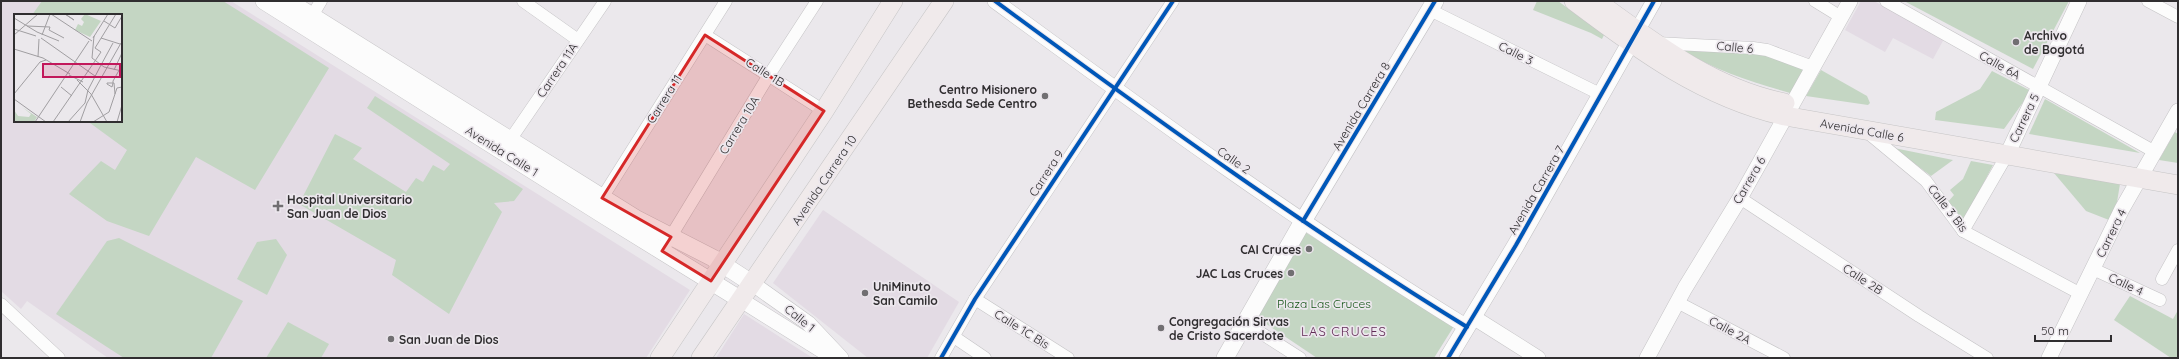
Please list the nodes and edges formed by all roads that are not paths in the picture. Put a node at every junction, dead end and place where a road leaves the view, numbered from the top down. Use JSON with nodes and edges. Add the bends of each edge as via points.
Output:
{"nodes":[{"id":1,"x":264,"y":1,"type":"edge"},
{"id":2,"x":288,"y":1,"type":"edge"},
{"id":3,"x":321,"y":1,"type":"edge"},
{"id":4,"x":523,"y":1,"type":"edge"},
{"id":5,"x":605,"y":1,"type":"edge"},
{"id":6,"x":726,"y":1,"type":"edge"},
{"id":7,"x":817,"y":1,"type":"edge"},
{"id":8,"x":893,"y":1,"type":"edge"},
{"id":9,"x":944,"y":1,"type":"edge"},
{"id":10,"x":995,"y":1,"type":"edge"},
{"id":11,"x":1173,"y":1,"type":"edge"},
{"id":12,"x":1574,"y":1,"type":"edge"},
{"id":13,"x":1596,"y":1,"type":"edge"},
{"id":14,"x":1654,"y":1,"type":"edge"},
{"id":15,"x":1815,"y":1,"type":"edge"},
{"id":16,"x":1850,"y":1,"type":"edge"},
{"id":17,"x":1886,"y":1,"type":"edge"},
{"id":18,"x":2079,"y":1,"type":"edge"},
{"id":19,"x":2148,"y":1,"type":"edge"},
{"id":20,"x":1433,"y":5,"type":"edge"},
{"id":21,"x":312,"y":16,"type":"junction"},
{"id":22,"x":1841,"y":17,"type":"junction"},
{"id":23,"x":2178,"y":17,"type":"edge"},
{"id":24,"x":705,"y":35,"type":"junction"},
{"id":25,"x":1634,"y":37,"type":"junction"},
{"id":26,"x":578,"y":40,"type":"junction"},
{"id":27,"x":1654,"y":43,"type":"junction"},
{"id":28,"x":1814,"y":67,"type":"junction"},
{"id":29,"x":769,"y":75,"type":"junction"},
{"id":30,"x":2039,"y":87,"type":"junction"},
{"id":31,"x":1114,"y":88,"type":"junction"},
{"id":32,"x":1602,"y":95,"type":"junction"},
{"id":33,"x":824,"y":110,"type":"junction"},
{"id":34,"x":1789,"y":111,"type":"junction"},
{"id":35,"x":2178,"y":112,"type":"edge"},
{"id":36,"x":1866,"y":130,"type":"junction"},
{"id":37,"x":510,"y":140,"type":"junction"},
{"id":38,"x":2009,"y":149,"type":"junction"},
{"id":39,"x":2147,"y":166,"type":"junction"},
{"id":40,"x":2178,"y":173,"type":"edge"},
{"id":41,"x":2178,"y":185,"type":"edge"},
{"id":42,"x":602,"y":198,"type":"junction"},
{"id":43,"x":1740,"y":198,"type":"junction"},
{"id":44,"x":1303,"y":221,"type":"junction"},
{"id":45,"x":1963,"y":231,"type":"junction"},
{"id":46,"x":667,"y":244,"type":"junction"},
{"id":47,"x":2178,"y":250,"type":"edge"},
{"id":48,"x":722,"y":264,"type":"junction"},
{"id":49,"x":2093,"y":269,"type":"junction"},
{"id":50,"x":2162,"y":279,"type":"dead end"},
{"id":51,"x":711,"y":281,"type":"junction"},
{"id":52,"x":752,"y":284,"type":"junction"},
{"id":53,"x":2081,"y":294,"type":"junction"},
{"id":54,"x":975,"y":299,"type":"junction"},
{"id":55,"x":741,"y":300,"type":"junction"},
{"id":56,"x":2160,"y":300,"type":"dead end"},
{"id":57,"x":1677,"y":302,"type":"junction"},
{"id":58,"x":1,"y":304,"type":"edge"},
{"id":59,"x":1470,"y":322,"type":"junction"},
{"id":60,"x":1247,"y":324,"type":"junction"},
{"id":61,"x":954,"y":337,"type":"junction"},
{"id":62,"x":59,"y":358,"type":"edge"},
{"id":63,"x":660,"y":358,"type":"edge"},
{"id":64,"x":701,"y":358,"type":"edge"},
{"id":65,"x":834,"y":358,"type":"edge"},
{"id":66,"x":841,"y":358,"type":"edge"},
{"id":67,"x":941,"y":358,"type":"edge"},
{"id":68,"x":985,"y":358,"type":"edge"},
{"id":69,"x":1068,"y":358,"type":"edge"},
{"id":70,"x":1225,"y":358,"type":"edge"},
{"id":71,"x":1300,"y":358,"type":"edge"},
{"id":72,"x":1448,"y":358,"type":"edge"},
{"id":73,"x":1538,"y":358,"type":"edge"},
{"id":74,"x":1647,"y":358,"type":"edge"},
{"id":75,"x":1784,"y":358,"type":"edge"},
{"id":76,"x":1988,"y":358,"type":"edge"},
{"id":77,"x":2050,"y":358,"type":"edge"}],
"edges":[{"from":1,"to":46,"type":"main road","name":"Avenida Calle 1"},
{"from":2,"to":21,"type":"main road","name":"Avenida Calle 1"},
{"from":3,"to":21,"type":"street"},
{"from":4,"to":26,"type":"street"},
{"from":5,"to":26,"type":"street","name":"Carrera 11A"},
{"from":6,"to":24,"type":"street","name":"Carrera 11"},
{"from":7,"to":29,"type":"street","name":"Carrera 10A"},
{"from":8,"to":33,"type":"main road"},
{"from":9,"to":52,"type":"main road","name":"Avenida Carrera 10"},
{"from":10,"to":31,"type":"street","name":"Calle 2"},
{"from":11,"to":31,"type":"street","name":"Carrera 9"},
{"from":12,"to":25,"type":"main road","name":"Avenida Calle 6"},
{"from":13,"to":25,"type":"main road","name":"Avenida Calle 6"},
{"from":14,"to":25,"type":"street"},
{"from":15,"to":22,"type":"street"},
{"from":16,"to":22,"type":"street","name":"Carrera 6"},
{"from":17,"to":30,"type":"street","name":"Calle 6A"},
{"from":18,"to":30,"type":"street","name":"Carrera 5"},
{"from":19,"to":23,"type":"street"},
{"from":20,"to":32,"type":"street","name":"Calle 3"},
{"from":20,"to":44,"type":"main road","name":"Avenida Carrera 8"},
{"from":21,"to":37,"type":"main road","name":"Avenida Calle 1"},
{"from":22,"to":28,"type":"street","name":"Carrera 6"},
{"from":24,"to":29,"type":"street","name":"Calle 1B"},
{"from":24,"to":42,"type":"street","name":"Carrera 11"},
{"from":25,"to":27,"type":"main road","name":"Avenida Calle 6"},
{"from":25,"to":32,"type":"main road","name":"Avenida Carrera 7"},
{"from":25,"to":34,"type":"main road","name":"Avenida Calle 6","via":[[1705,89],[1754,108]]},
{"from":26,"to":37,"type":"street","name":"Carrera 11A"},
{"from":27,"to":28,"type":"street","name":"Calle 6","via":[[1754,48],[1767,50]]},
{"from":27,"to":34,"type":"main road","name":"Avenida Calle 6","via":[[1715,79],[1769,99]]},
{"from":28,"to":34,"type":"street","name":"Carrera 6"},
{"from":29,"to":33,"type":"street","name":"Calle 1B"},
{"from":29,"to":46,"type":"street","name":"Carrera 10A"},
{"from":30,"to":38,"type":"street","name":"Carrera 5"},
{"from":30,"to":39,"type":"street","name":"Calle 6A"},
{"from":31,"to":44,"type":"street","name":"Calle 2"},
{"from":31,"to":54,"type":"street","name":"Carrera 9"},
{"from":32,"to":59,"type":"main road","name":"Avenida Carrera 7"},
{"from":33,"to":48,"type":"main road"},
{"from":34,"to":36,"type":"main road","name":"Avenida Calle 6"},
{"from":34,"to":38,"type":"main road","name":"Avenida Calle 6"},
{"from":34,"to":43,"type":"street","name":"Carrera 6"},
{"from":35,"to":39,"type":"street","name":"Carrera 4"},
{"from":36,"to":38,"type":"main road","name":"Avenida Calle 6"},
{"from":36,"to":45,"type":"street","name":"Calle 3 Bis","via":[[1926,181]]},
{"from":37,"to":42,"type":"main road","name":"Avenida Calle 1"},
{"from":38,"to":39,"type":"main road","name":"Avenida Calle 6"},
{"from":38,"to":45,"type":"street","name":"Carrera 5"},
{"from":39,"to":40,"type":"main road","name":"Avenida Calle 6"},
{"from":39,"to":41,"type":"main road","name":"Avenida Calle 6"},
{"from":39,"to":49,"type":"street","name":"Carrera 4","via":[[2122,209]]},
{"from":42,"to":46,"type":"main road","name":"Avenida Calle 1","via":[[635,218]]},
{"from":43,"to":57,"type":"street","name":"Carrera 6"},
{"from":43,"to":76,"type":"street","name":"Calle 2B","via":[[1919,316]]},
{"from":44,"to":59,"type":"street","name":"Calle 2"},
{"from":44,"to":60,"type":"main road","name":"Avenida Carrera 8"},
{"from":45,"to":53,"type":"street","name":"Calle 3 Bis"},
{"from":46,"to":48,"type":"main road","name":"Avenida Calle 1"},
{"from":46,"to":51,"type":"main road","name":"Avenida Calle 1"},
{"from":47,"to":50,"type":"street"},
{"from":48,"to":51,"type":"main road"},
{"from":48,"to":52,"type":"main road","name":"Avenida Calle 1"},
{"from":49,"to":53,"type":"street","name":"Carrera 4"},
{"from":49,"to":56,"type":"street","name":"Calle 4"},
{"from":51,"to":55,"type":"main road","name":"Avenida Calle 1"},
{"from":51,"to":63,"type":"main road"},
{"from":52,"to":55,"type":"main road","name":"Avenida Carrera 10"},
{"from":52,"to":66,"type":"street","name":"Calle 1","via":[[808,323]]},
{"from":53,"to":77,"type":"street","name":"Carrera 4"},
{"from":54,"to":61,"type":"street","name":"Carrera 9"},
{"from":54,"to":69,"type":"street","name":"Calle 1C Bis"},
{"from":55,"to":64,"type":"main road","name":"Avenida Carrera 10"},
{"from":55,"to":65,"type":"street","name":"Calle 1"},
{"from":57,"to":74,"type":"street","name":"Carrera 6"},
{"from":57,"to":75,"type":"street","name":"Calle 2A"},
{"from":58,"to":62,"type":"street"},
{"from":59,"to":72,"type":"main road","name":"Avenida Carrera 7"},
{"from":59,"to":73,"type":"street","name":"Calle 2"},
{"from":60,"to":70,"type":"main road","name":"Avenida Carrera 8"},
{"from":60,"to":71,"type":"street"},
{"from":61,"to":67,"type":"street","name":"Carrera 9"},
{"from":61,"to":68,"type":"street"}]}
